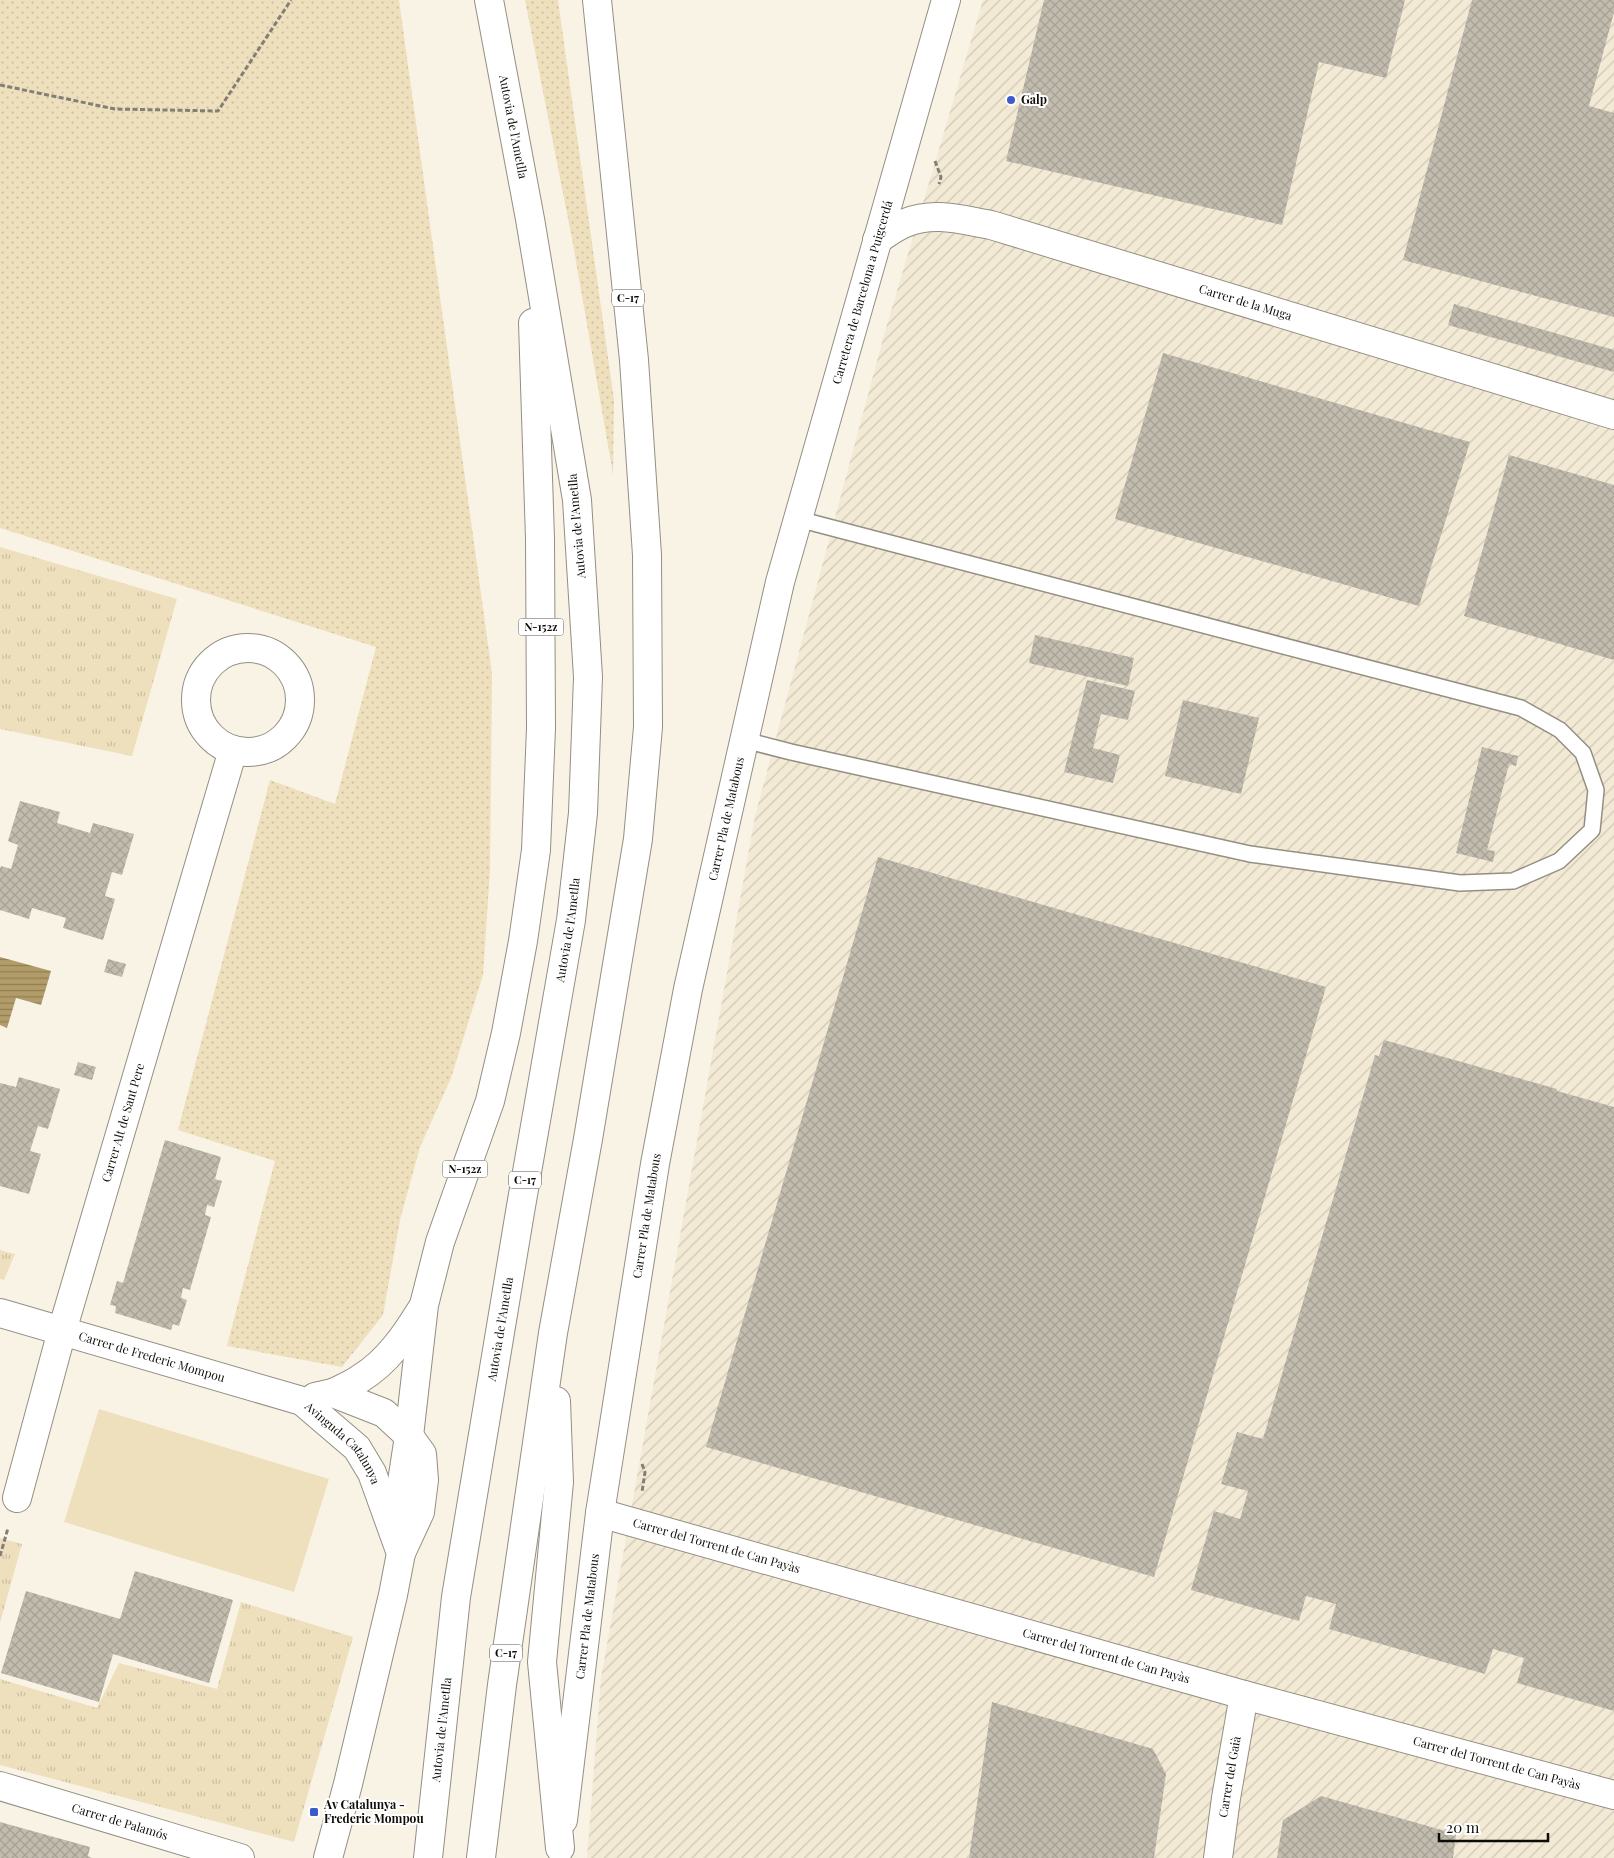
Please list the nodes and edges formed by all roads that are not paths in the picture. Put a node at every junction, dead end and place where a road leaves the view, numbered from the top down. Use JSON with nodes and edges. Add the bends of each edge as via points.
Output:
{"nodes":[{"id":1,"x":489,"y":0,"type":"edge"},
{"id":2,"x":597,"y":0,"type":"edge"},
{"id":3,"x":945,"y":2,"type":"edge"},
{"id":4,"x":530,"y":219,"type":"junction"},
{"id":5,"x":877,"y":240,"type":"junction"},
{"id":6,"x":1614,"y":415,"type":"edge"},
{"id":7,"x":798,"y":519,"type":"junction"},
{"id":8,"x":780,"y":582,"type":"joint"},
{"id":9,"x":744,"y":740,"type":"junction"},
{"id":10,"x":233,"y":750,"type":"dead end"},
{"id":11,"x":424,"y":1305,"type":"junction"},
{"id":12,"x":0,"y":1312,"type":"edge"},
{"id":13,"x":62,"y":1332,"type":"junction"},
{"id":14,"x":554,"y":1333,"type":"junction"},
{"id":15,"x":333,"y":1393,"type":"junction"},
{"id":16,"x":302,"y":1401,"type":"junction"},
{"id":17,"x":409,"y":1436,"type":"junction"},
{"id":18,"x":17,"y":1498,"type":"dead end"},
{"id":19,"x":600,"y":1513,"type":"junction"},
{"id":20,"x":401,"y":1554,"type":"junction"},
{"id":21,"x":1244,"y":1695,"type":"junction"},
{"id":22,"x":0,"y":1786,"type":"edge"},
{"id":23,"x":1614,"y":1795,"type":"edge"},
{"id":24,"x":559,"y":1853,"type":"edge"},
{"id":25,"x":240,"y":1858,"type":"edge"},
{"id":26,"x":328,"y":1858,"type":"edge"},
{"id":27,"x":428,"y":1858,"type":"edge"},
{"id":28,"x":481,"y":1858,"type":"edge"},
{"id":29,"x":1218,"y":1858,"type":"edge"}],
"edges":[{"from":1,"to":4,"type":"main road","name":"Autovia de l'Ametlla","number":"C-17"},
{"from":2,"to":14,"type":"main road","number":"C-17","via":[[634,360],[647,555],[648,728],[638,839]]},
{"from":3,"to":5,"type":"main road","name":"Carretera de Barcelona a Puigcerdá"},
{"from":4,"to":11,"type":"main road","number":"N-152z","via":[[540,549],[541,728],[536,850],[518,968],[490,1101],[440,1242]]},
{"from":4,"to":27,"type":"main road","name":"Autovia de l'Ametlla","number":"C-17","via":[[577,500],[588,677],[583,813],[571,920],[456,1598]]},
{"from":5,"to":6,"type":"main road","name":"Carrer de la Muga","via":[[904,224],[929,217],[991,225]]},
{"from":5,"to":7,"type":"main road","name":"Carretera de Barcelona a Puigcerdá"},
{"from":7,"to":8,"type":"main road","name":"Carretera de Barcelona a Puigcerdá"},
{"from":7,"to":9,"type":"lane","via":[[1521,708],[1560,730],[1584,753],[1596,790],[1592,830],[1559,861],[1513,881],[1460,883],[1250,854]]},
{"from":8,"to":9,"type":"main road","name":"Carrer Pla de Matabous"},
{"from":9,"to":19,"type":"main road","name":"Carrer Pla de Matabous","via":[[682,1018],[655,1164]]},
{"from":10,"to":13,"type":"main road","name":"Carrer Alt de Sant Pere"},
{"from":11,"to":15,"type":"main road","name":"Avinguda Catalunya","via":[[402,1340],[384,1358],[362,1378]]},
{"from":11,"to":17,"type":"main road","number":"N-152z"},
{"from":12,"to":13,"type":"main road","name":"Carrer de Frederic Mompou"},
{"from":13,"to":16,"type":"main road","name":"Carrer de Frederic Mompou"},
{"from":13,"to":18,"type":"main road","name":"Carrer Alt de Sant Pere"},
{"from":14,"to":24,"type":"main road","via":[[559,1482],[542,1662]]},
{"from":14,"to":28,"type":"main road","number":"C-17","via":[[502,1685]]},
{"from":15,"to":16,"type":"main road","name":"Avinguda Catalunya"},
{"from":15,"to":17,"type":"main road","via":[[384,1413]]},
{"from":16,"to":20,"type":"main road","name":"Avinguda Catalunya","via":[[356,1448],[372,1473]]},
{"from":17,"to":20,"type":"main road","number":"N-152z","via":[[400,1495]]},
{"from":19,"to":21,"type":"main road","name":"Carrer del Torrent de Can Payàs"},
{"from":19,"to":24,"type":"main road","name":"Carrer Pla de Matabous"},
{"from":20,"to":26,"type":"main road","number":"N-152z"},
{"from":21,"to":23,"type":"main road","name":"Carrer del Torrent de Can Payàs"},
{"from":21,"to":29,"type":"main road","name":"Carrer del Gaià"},
{"from":22,"to":25,"type":"main road","name":"Carrer de Palamós"}]}
